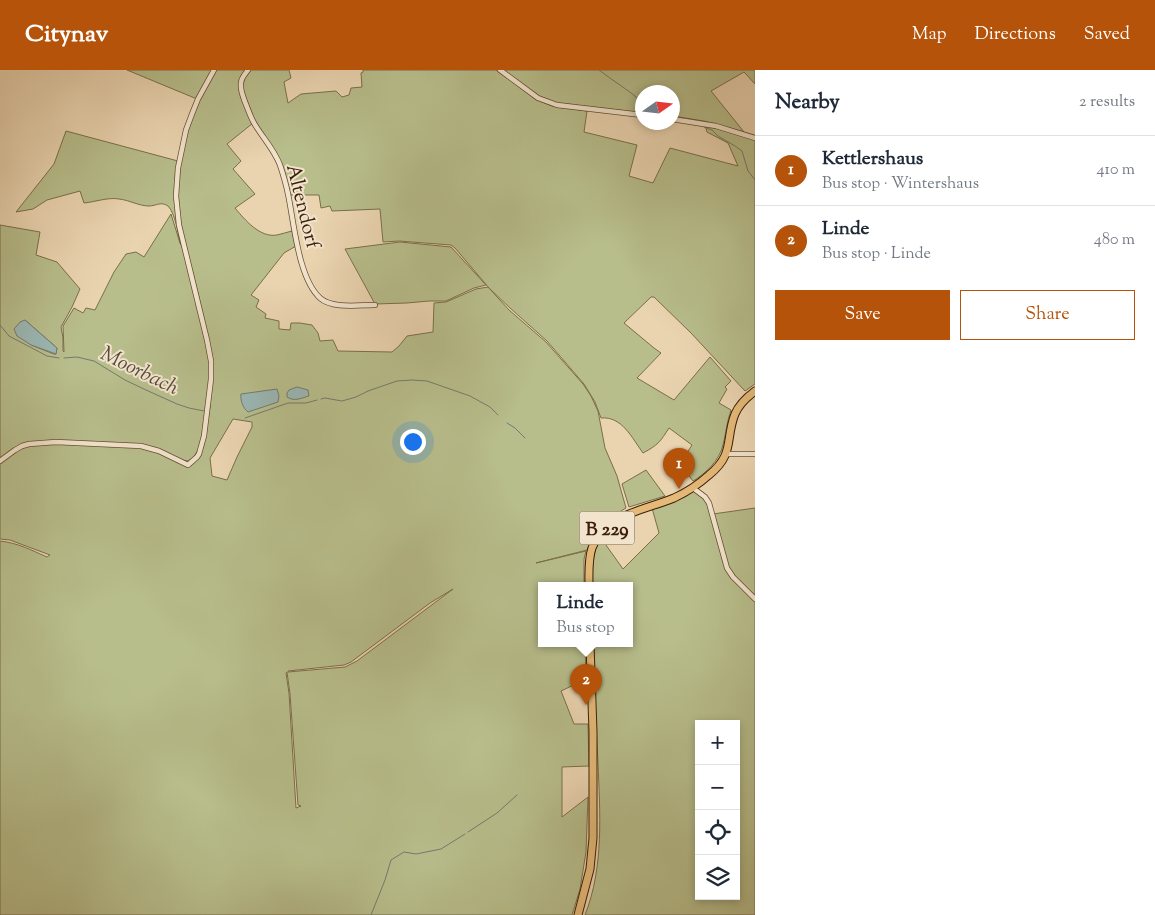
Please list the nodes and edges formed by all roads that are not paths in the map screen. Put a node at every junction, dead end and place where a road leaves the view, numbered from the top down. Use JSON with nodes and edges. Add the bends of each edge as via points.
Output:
{"nodes":[{"id":1,"x":214,"y":70,"type":"edge"},
{"id":2,"x":248,"y":70,"type":"edge"},
{"id":3,"x":500,"y":70,"type":"edge"},
{"id":4,"x":635,"y":115,"type":"edge"},
{"id":5,"x":680,"y":120,"type":"edge"},
{"id":6,"x":755,"y":138,"type":"edge"},
{"id":7,"x":375,"y":305,"type":"dead end"},
{"id":8,"x":755,"y":391,"type":"edge"},
{"id":9,"x":726,"y":454,"type":"junction"},
{"id":10,"x":755,"y":454,"type":"edge"},
{"id":11,"x":0,"y":461,"type":"edge"},
{"id":12,"x":693,"y":488,"type":"junction"},
{"id":13,"x":589,"y":582,"type":"edge"},
{"id":14,"x":755,"y":599,"type":"edge"},
{"id":15,"x":590,"y":647,"type":"edge"},
{"id":16,"x":578,"y":915,"type":"edge"}],
"edges":[{"from":1,"to":11,"type":"street","via":[[186,130],[176,196],[179,225],[212,361],[199,454],[188,465],[141,446],[56,442],[22,446]]},
{"from":2,"to":7,"type":"street","name":"Altendorf","via":[[241,81],[242,92],[254,122],[279,162],[298,248],[312,289],[327,303]]},
{"from":3,"to":4,"type":"street","via":[[545,102]]},
{"from":5,"to":6,"type":"street","via":[[710,124]]},
{"from":8,"to":9,"type":"main road","number":"B 229","via":[[735,414]]},
{"from":9,"to":10,"type":"street"},
{"from":9,"to":12,"type":"main road","number":"B 229","via":[[715,471]]},
{"from":12,"to":13,"type":"main road","number":"B 229","via":[[614,522],[594,544],[590,555]]},
{"from":12,"to":14,"type":"street","via":[[709,503],[726,568]]},
{"from":15,"to":16,"type":"main road","via":[[593,838],[590,869]]}]}
